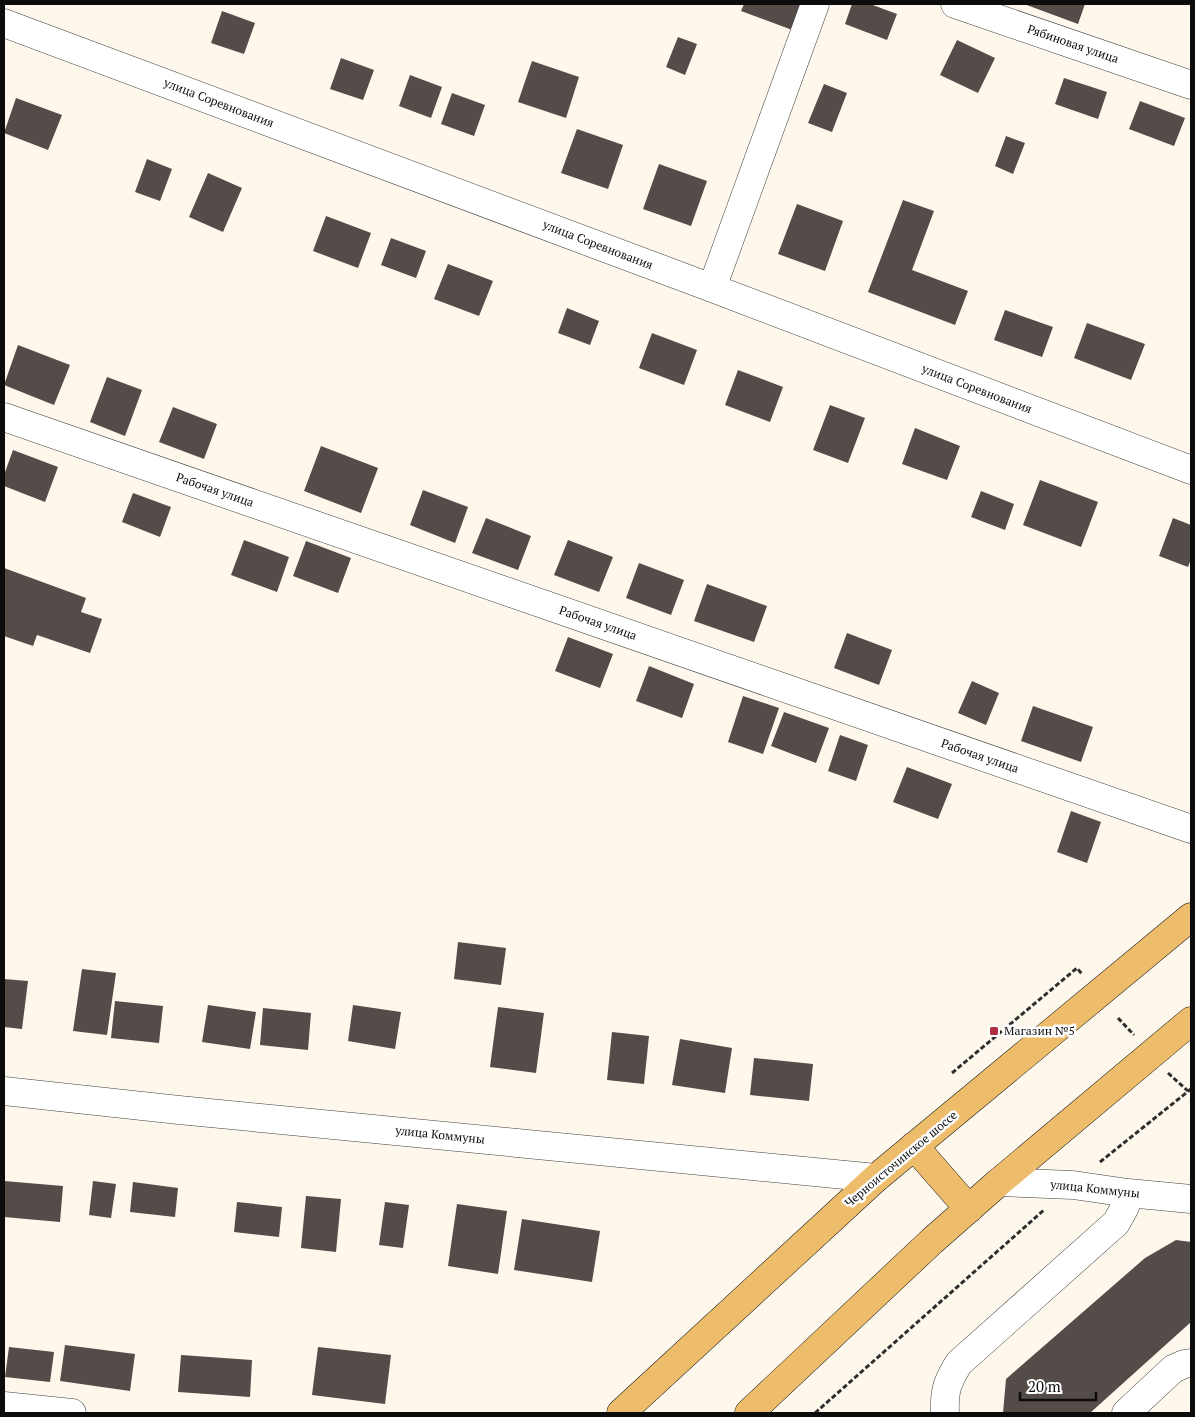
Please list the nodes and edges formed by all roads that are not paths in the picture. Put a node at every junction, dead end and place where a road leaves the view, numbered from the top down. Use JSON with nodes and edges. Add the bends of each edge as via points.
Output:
{"nodes":[{"id":1,"x":815,"y":4,"type":"edge"},
{"id":2,"x":955,"y":4,"type":"edge"},
{"id":3,"x":4,"y":23,"type":"edge"},
{"id":4,"x":1191,"y":85,"type":"edge"},
{"id":5,"x":712,"y":288,"type":"junction"},
{"id":6,"x":4,"y":416,"type":"edge"},
{"id":7,"x":1191,"y":470,"type":"edge"},
{"id":8,"x":1191,"y":829,"type":"edge"},
{"id":9,"x":1191,"y":917,"type":"edge"},
{"id":10,"x":1191,"y":1021,"type":"edge"},
{"id":11,"x":4,"y":1091,"type":"edge"},
{"id":12,"x":914,"y":1146,"type":"junction"},
{"id":13,"x":876,"y":1178,"type":"junction"},
{"id":14,"x":999,"y":1182,"type":"junction"},
{"id":15,"x":1128,"y":1193,"type":"junction"},
{"id":16,"x":1191,"y":1199,"type":"edge"},
{"id":17,"x":969,"y":1209,"type":"junction"},
{"id":18,"x":1191,"y":1363,"type":"edge"},
{"id":19,"x":4,"y":1406,"type":"edge"},
{"id":20,"x":72,"y":1413,"type":"edge"},
{"id":21,"x":620,"y":1413,"type":"edge"},
{"id":22,"x":749,"y":1413,"type":"edge"},
{"id":23,"x":945,"y":1413,"type":"edge"},
{"id":24,"x":1126,"y":1413,"type":"edge"}],
"edges":[{"from":1,"to":5,"type":"street"},
{"from":2,"to":4,"type":"street","name":"Рябиновая улица"},
{"from":3,"to":5,"type":"street","name":"улица Соревнования"},
{"from":5,"to":7,"type":"street","name":"улица Соревнования"},
{"from":6,"to":8,"type":"street","name":"Рабочая улица"},
{"from":9,"to":12,"type":"main road","name":"Черноисточинское шоссе"},
{"from":10,"to":14,"type":"main road"},
{"from":11,"to":13,"type":"street","name":"улица Коммуны"},
{"from":12,"to":13,"type":"main road","name":"Черноисточинское шоссе"},
{"from":12,"to":17,"type":"main road"},
{"from":13,"to":21,"type":"main road","name":"Черноисточинское шоссе"},
{"from":14,"to":15,"type":"street","name":"улица Коммуны","via":[[1072,1185]]},
{"from":14,"to":17,"type":"main road"},
{"from":15,"to":16,"type":"street","name":"улица Коммуны"},
{"from":15,"to":23,"type":"street","via":[[1116,1223],[958,1363],[944,1394]]},
{"from":17,"to":22,"type":"main road"},
{"from":18,"to":24,"type":"street","via":[[1173,1369]]},
{"from":19,"to":20,"type":"street"}]}
